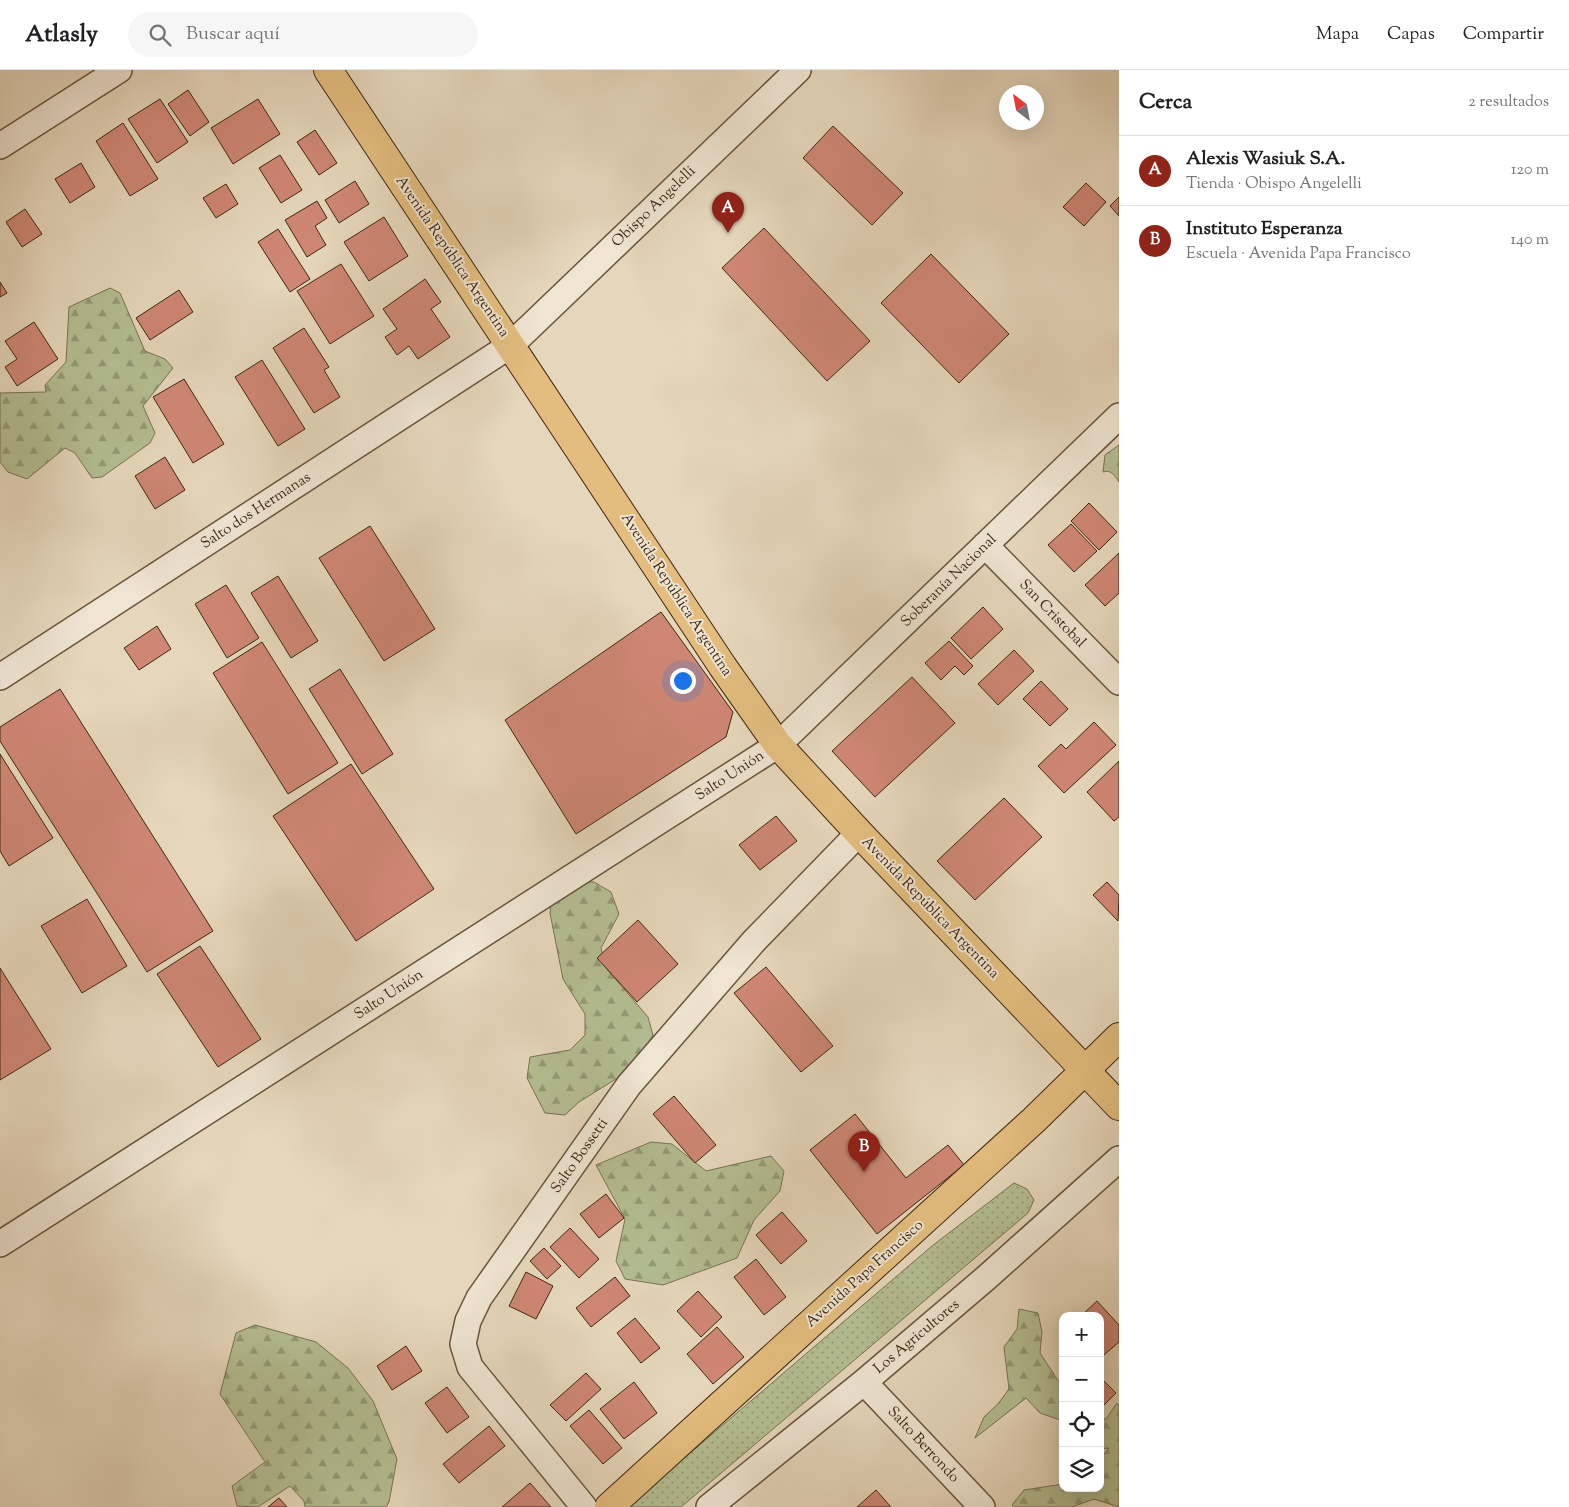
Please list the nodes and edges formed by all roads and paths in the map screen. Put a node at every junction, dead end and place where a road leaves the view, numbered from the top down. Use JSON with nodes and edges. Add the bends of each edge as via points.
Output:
{"nodes":[{"id":1,"x":119,"y":70,"type":"edge"},
{"id":2,"x":328,"y":70,"type":"edge"},
{"id":3,"x":798,"y":70,"type":"edge"},
{"id":4,"x":0,"y":146,"type":"edge"},
{"id":5,"x":511,"y":345,"type":"junction"},
{"id":6,"x":1119,"y":416,"type":"edge"},
{"id":7,"x":985,"y":545,"type":"junction"},
{"id":8,"x":0,"y":678,"type":"edge"},
{"id":9,"x":1119,"y":682,"type":"edge"},
{"id":10,"x":778,"y":745,"type":"junction"},
{"id":11,"x":859,"y":833,"type":"junction"},
{"id":12,"x":1119,"y":1037,"type":"edge"},
{"id":13,"x":1085,"y":1070,"type":"junction"},
{"id":14,"x":1119,"y":1106,"type":"edge"},
{"id":15,"x":1119,"y":1159,"type":"edge"},
{"id":16,"x":0,"y":1244,"type":"edge"},
{"id":17,"x":864,"y":1382,"type":"junction"},
{"id":18,"x":584,"y":1507,"type":"edge"},
{"id":19,"x":608,"y":1507,"type":"edge"},
{"id":20,"x":709,"y":1507,"type":"edge"},
{"id":21,"x":982,"y":1507,"type":"edge"}],
"edges":[{"from":1,"to":4,"type":"street"},
{"from":2,"to":5,"type":"main road","name":"Avenida República Argentina"},
{"from":3,"to":5,"type":"street","name":"Obispo Angelelli"},
{"from":5,"to":8,"type":"street","name":"Salto dos Hermanas"},
{"from":5,"to":10,"type":"main road","name":"Avenida República Argentina"},
{"from":6,"to":7,"type":"street","name":"Soberanía Nacional"},
{"from":7,"to":9,"type":"street","name":"San Cristobal"},
{"from":7,"to":10,"type":"street","name":"Soberanía Nacional"},
{"from":10,"to":11,"type":"main road","name":"Avenida República Argentina"},
{"from":10,"to":16,"type":"street","name":"Salto Unión"},
{"from":11,"to":13,"type":"main road","name":"Avenida República Argentina"},
{"from":11,"to":18,"type":"street","name":"Salto Bossetti","via":[[754,941],[629,1085],[480,1298],[468,1321],[463,1344],[470,1367]]},
{"from":12,"to":13,"type":"main road","name":"Avenida Papa Francisco"},
{"from":13,"to":14,"type":"main road","name":"Avenida República Argentina"},
{"from":13,"to":19,"type":"main road","name":"Avenida Papa Francisco"},
{"from":15,"to":17,"type":"street","name":"Los Agricultores"},
{"from":17,"to":20,"type":"street","name":"Los Agricultores"},
{"from":17,"to":21,"type":"street","name":"Salto Berrondo"}]}
